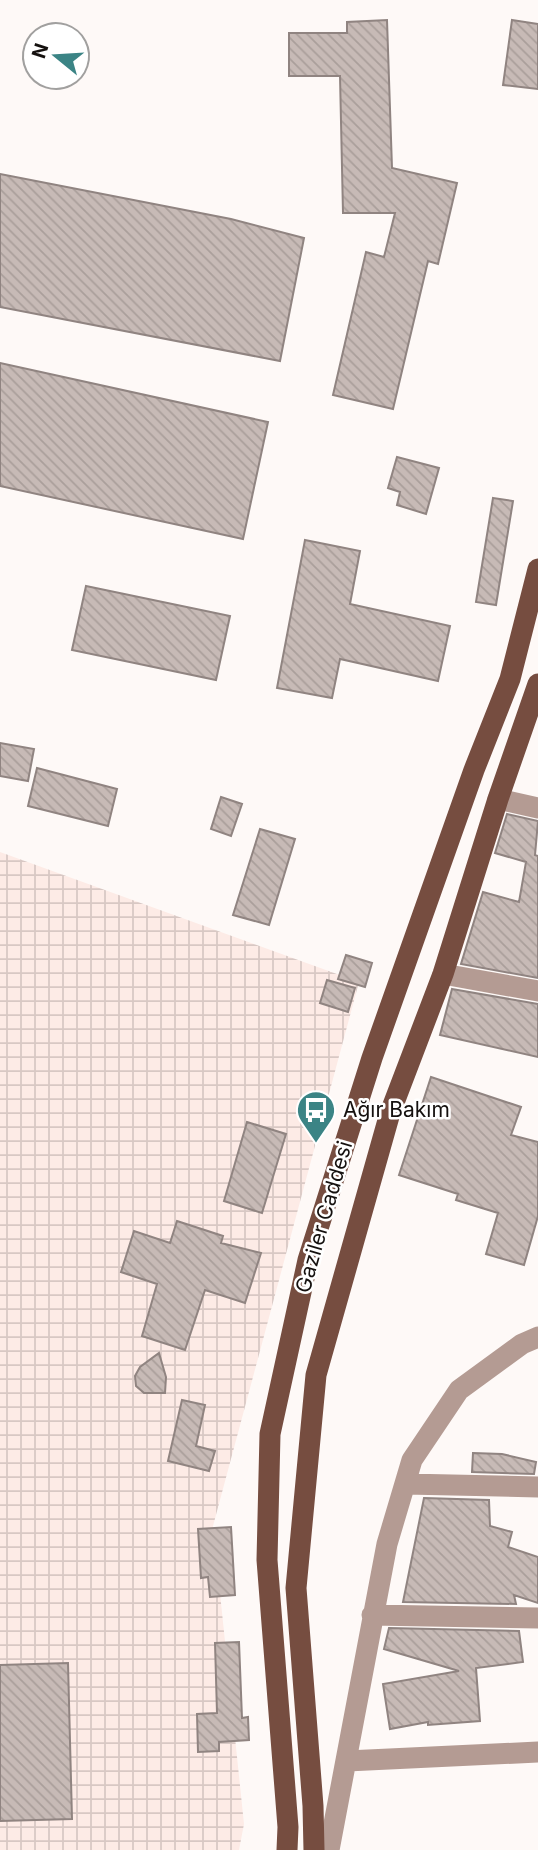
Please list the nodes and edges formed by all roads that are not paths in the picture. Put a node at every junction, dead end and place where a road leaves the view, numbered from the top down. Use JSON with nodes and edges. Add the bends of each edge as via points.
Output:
{"nodes":[{"id":1,"x":538,"y":569,"type":"edge"},
{"id":2,"x":538,"y":684,"type":"edge"},
{"id":3,"x":498,"y":799,"type":"junction"},
{"id":4,"x":538,"y":808,"type":"edge"},
{"id":5,"x":443,"y":974,"type":"junction"},
{"id":6,"x":538,"y":991,"type":"edge"},
{"id":7,"x":533,"y":1346,"type":"edge"},
{"id":8,"x":406,"y":1484,"type":"junction"},
{"id":9,"x":538,"y":1487,"type":"edge"},
{"id":10,"x":372,"y":1615,"type":"junction"},
{"id":11,"x":538,"y":1618,"type":"edge"},
{"id":12,"x":538,"y":1752,"type":"edge"},
{"id":13,"x":346,"y":1761,"type":"junction"},
{"id":14,"x":287,"y":1850,"type":"edge"},
{"id":15,"x":314,"y":1850,"type":"edge"},
{"id":16,"x":329,"y":1850,"type":"edge"}],
"edges":[{"from":1,"to":14,"type":"main road","name":"Gaziler Caddesi","via":[[510,679],[377,1045],[308,1260],[270,1434],[267,1560]]},
{"from":2,"to":3,"type":"main road","name":"Gaziler Caddesi"},
{"from":3,"to":4,"type":"street"},
{"from":3,"to":5,"type":"main road","name":"Gaziler Caddesi"},
{"from":5,"to":6,"type":"street"},
{"from":5,"to":15,"type":"main road","name":"Gaziler Caddesi","via":[[390,1113],[316,1375],[296,1588]]},
{"from":7,"to":8,"type":"street","via":[[459,1390],[412,1460]]},
{"from":8,"to":9,"type":"street"},
{"from":8,"to":10,"type":"street"},
{"from":10,"to":11,"type":"street"},
{"from":10,"to":13,"type":"street"},
{"from":12,"to":13,"type":"street"},
{"from":13,"to":16,"type":"street"}]}
